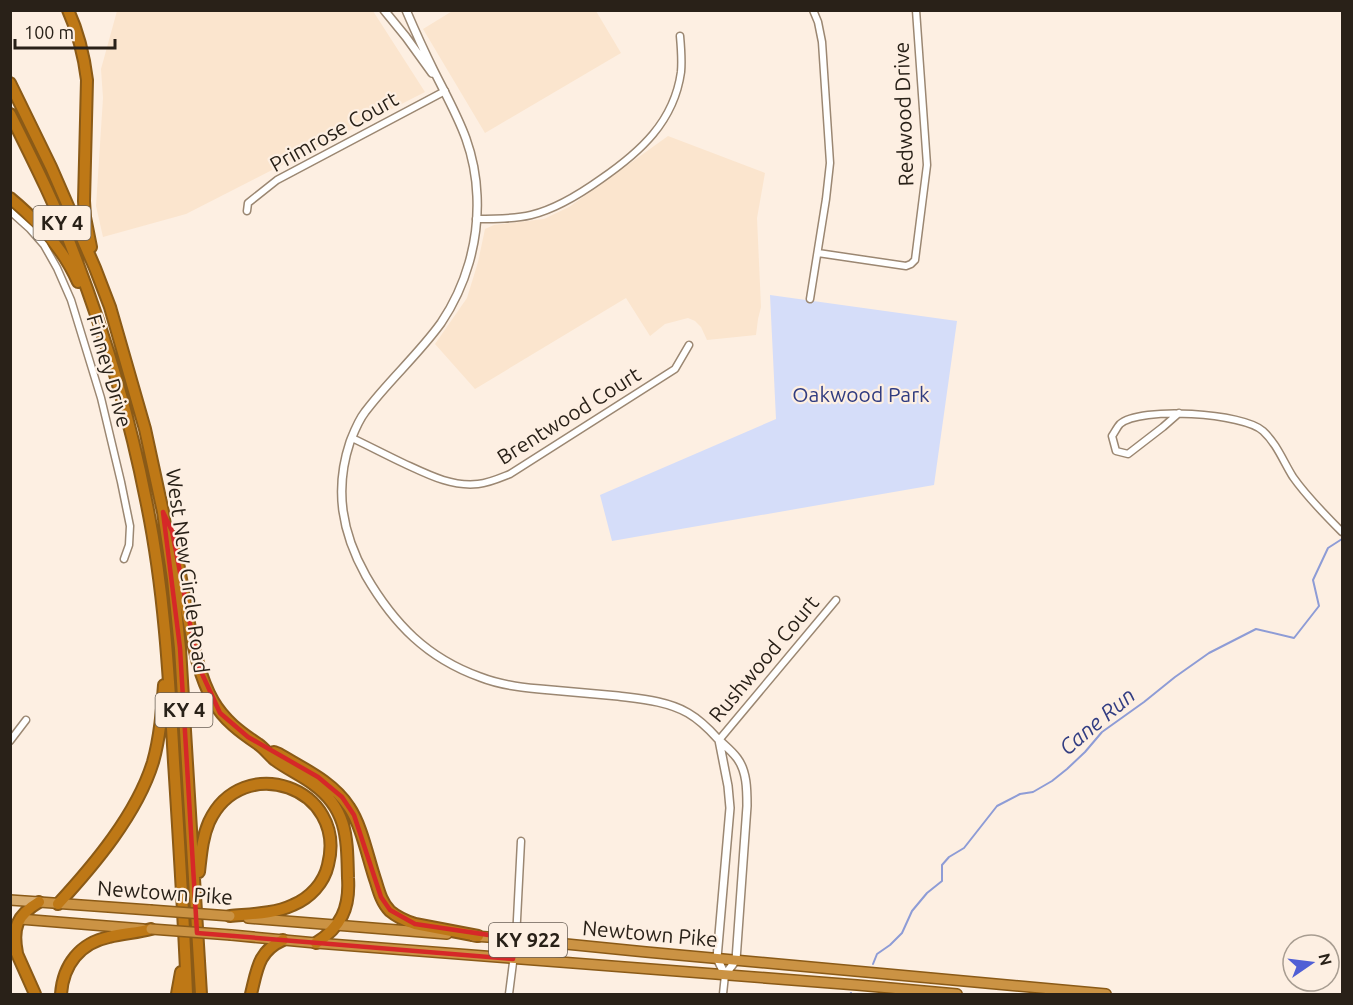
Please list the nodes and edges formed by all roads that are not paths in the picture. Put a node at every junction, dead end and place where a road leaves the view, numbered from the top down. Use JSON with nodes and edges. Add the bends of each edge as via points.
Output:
{"nodes":[{"id":1,"x":68,"y":10,"type":"edge"},
{"id":2,"x":384,"y":10,"type":"edge"},
{"id":3,"x":406,"y":10,"type":"edge"},
{"id":4,"x":813,"y":10,"type":"edge"},
{"id":5,"x":916,"y":10,"type":"edge"},
{"id":6,"x":680,"y":36,"type":"dead end"},
{"id":7,"x":421,"y":52,"type":"junction"},
{"id":8,"x":10,"y":83,"type":"edge"},
{"id":9,"x":445,"y":91,"type":"junction"},
{"id":10,"x":10,"y":114,"type":"edge"},
{"id":11,"x":10,"y":198,"type":"edge"},
{"id":12,"x":10,"y":211,"type":"edge"},
{"id":13,"x":247,"y":211,"type":"dead end"},
{"id":14,"x":476,"y":219,"type":"junction"},
{"id":15,"x":818,"y":253,"type":"junction"},
{"id":16,"x":95,"y":268,"type":"junction"},
{"id":17,"x":810,"y":299,"type":"dead end"},
{"id":18,"x":104,"y":337,"type":"junction"},
{"id":19,"x":689,"y":345,"type":"dead end"},
{"id":20,"x":1179,"y":412,"type":"junction"},
{"id":21,"x":352,"y":438,"type":"junction"},
{"id":22,"x":163,"y":512,"type":"junction"},
{"id":23,"x":1342,"y":532,"type":"edge"},
{"id":24,"x":124,"y":559,"type":"dead end"},
{"id":25,"x":836,"y":600,"type":"dead end"},
{"id":26,"x":167,"y":643,"type":"junction"},
{"id":27,"x":26,"y":720,"type":"dead end"},
{"id":28,"x":719,"y":740,"type":"junction"},
{"id":29,"x":10,"y":741,"type":"edge"},
{"id":30,"x":268,"y":751,"type":"junction"},
{"id":31,"x":521,"y":841,"type":"dead end"},
{"id":32,"x":10,"y":900,"type":"edge"},
{"id":33,"x":39,"y":902,"type":"junction"},
{"id":34,"x":58,"y":904,"type":"junction"},
{"id":35,"x":196,"y":908,"type":"junction"},
{"id":36,"x":230,"y":916,"type":"junction"},
{"id":37,"x":15,"y":919,"type":"edge"},
{"id":38,"x":338,"y":925,"type":"junction"},
{"id":39,"x":152,"y":929,"type":"junction"},
{"id":40,"x":478,"y":936,"type":"junction"},
{"id":41,"x":516,"y":939,"type":"junction"},
{"id":42,"x":283,"y":940,"type":"junction"},
{"id":43,"x":10,"y":942,"type":"edge"},
{"id":44,"x":316,"y":943,"type":"junction"},
{"id":45,"x":185,"y":945,"type":"junction"},
{"id":46,"x":17,"y":953,"type":"junction"},
{"id":47,"x":513,"y":958,"type":"junction"},
{"id":48,"x":717,"y":958,"type":"junction"},
{"id":49,"x":736,"y":960,"type":"junction"},
{"id":50,"x":725,"y":975,"type":"junction"},
{"id":51,"x":872,"y":987,"type":"junction"},
{"id":52,"x":905,"y":992,"type":"edge"},
{"id":53,"x":35,"y":994,"type":"edge"},
{"id":54,"x":61,"y":994,"type":"edge"},
{"id":55,"x":177,"y":994,"type":"edge"},
{"id":56,"x":187,"y":994,"type":"edge"},
{"id":57,"x":201,"y":994,"type":"edge"},
{"id":58,"x":251,"y":994,"type":"edge"},
{"id":59,"x":509,"y":994,"type":"edge"},
{"id":60,"x":723,"y":994,"type":"edge"},
{"id":61,"x":883,"y":994,"type":"edge"},
{"id":62,"x":957,"y":994,"type":"edge"},
{"id":63,"x":1106,"y":994,"type":"edge"}],
"edges":[{"from":1,"to":16,"type":"highway","via":[[86,66],[84,201]]},
{"from":2,"to":7,"type":"street"},
{"from":3,"to":7,"type":"street"},
{"from":4,"to":15,"type":"street","via":[[822,42],[830,163]]},
{"from":5,"to":15,"type":"street","name":"Redwood Drive","via":[[927,165],[915,260],[906,266]]},
{"from":6,"to":14,"type":"street","via":[[681,72],[676,92],[663,122],[640,149],[590,187],[550,209],[530,215]]},
{"from":7,"to":9,"type":"street"},
{"from":8,"to":16,"type":"highway","number":"KY 4"},
{"from":9,"to":13,"type":"street","name":"Primrose Court","via":[[277,180],[248,203]]},
{"from":9,"to":14,"type":"street","via":[[460,121],[473,164]]},
{"from":10,"to":18,"type":"highway","number":"KY 4","via":[[76,258]]},
{"from":11,"to":18,"type":"highway","via":[[44,228],[66,259]]},
{"from":12,"to":24,"type":"street","name":"Finney Drive","via":[[44,245],[71,300],[122,482],[130,526]]},
{"from":14,"to":21,"type":"street","via":[[469,261],[450,308],[363,414]]},
{"from":15,"to":17,"type":"street"},
{"from":16,"to":22,"type":"highway","name":"West New Circle Road","number":"KY 4","via":[[121,342]]},
{"from":18,"to":26,"type":"highway","name":"West New Circle Road","number":"KY 4","via":[[147,502]]},
{"from":19,"to":21,"type":"street","name":"Brentwood Court","via":[[675,369],[516,471],[493,481],[465,484],[433,478]]},
{"from":20,"to":20,"type":"street","via":[[1139,417],[1120,424],[1113,436],[1116,451],[1128,454]]},
{"from":20,"to":23,"type":"street","via":[[1239,420],[1261,429],[1293,477]]},
{"from":21,"to":28,"type":"street","via":[[341,489],[348,538],[387,608],[416,641],[445,661],[505,684],[668,705],[701,721]]},
{"from":22,"to":30,"type":"highway","via":[[172,531],[203,681],[220,713]]},
{"from":22,"to":35,"type":"highway","name":"West New Circle Road","number":"KY 4","via":[[180,648]]},
{"from":25,"to":28,"type":"street","name":"Rushwood Court"},
{"from":26,"to":34,"type":"highway","via":[[159,739],[146,782],[86,874]]},
{"from":26,"to":45,"type":"highway","name":"West New Circle Road","number":"KY 4"},
{"from":27,"to":29,"type":"street"},
{"from":28,"to":48,"type":"street","via":[[730,808]]},
{"from":28,"to":49,"type":"street","via":[[740,762],[747,791]]},
{"from":30,"to":38,"type":"highway","via":[[324,792],[341,817],[349,886]]},
{"from":30,"to":40,"type":"highway","via":[[336,790],[354,815],[381,897],[390,910],[415,924]]},
{"from":31,"to":41,"type":"street"},
{"from":32,"to":33,"type":"main road","name":"Newtown Pike","number":"KY 922"},
{"from":33,"to":34,"type":"highway","name":"Newtown Pike","number":"KY 922"},
{"from":33,"to":37,"type":"highway"},
{"from":34,"to":36,"type":"highway","name":"Newtown Pike","number":"KY 922","bridge":true},
{"from":35,"to":36,"type":"highway","via":[[202,845],[220,805],[235,793],[254,786],[273,784],[302,793],[318,807],[328,826],[331,848],[323,879],[306,898],[284,909]]},
{"from":35,"to":57,"type":"highway","name":"West New Circle Road","number":"KY 4"},
{"from":36,"to":38,"type":"highway","name":"Newtown Pike","number":"KY 922"},
{"from":37,"to":39,"type":"highway","name":"Newtown Pike","number":"KY 922"},
{"from":37,"to":46,"type":"highway"},
{"from":38,"to":40,"type":"highway","name":"Newtown Pike","number":"KY 922"},
{"from":38,"to":44,"type":"highway"},
{"from":39,"to":42,"type":"highway","name":"Newtown Pike","number":"KY 922","bridge":true},
{"from":39,"to":54,"type":"highway","via":[[108,937],[86,946],[65,972]]},
{"from":40,"to":41,"type":"highway","name":"Newtown Pike","number":"KY 922"},
{"from":41,"to":47,"type":"street"},
{"from":41,"to":48,"type":"highway","name":"Newtown Pike","number":"KY 922"},
{"from":42,"to":44,"type":"highway","name":"Newtown Pike","number":"KY 922"},
{"from":42,"to":58,"type":"highway","via":[[270,947],[260,960]]},
{"from":43,"to":46,"type":"highway"},
{"from":44,"to":47,"type":"highway","name":"Newtown Pike","number":"KY 922"},
{"from":45,"to":55,"type":"highway"},
{"from":45,"to":56,"type":"highway","name":"West New Circle Road","number":"KY 4"},
{"from":46,"to":53,"type":"highway"},
{"from":47,"to":50,"type":"highway","name":"Newtown Pike","number":"KY 922"},
{"from":47,"to":59,"type":"street"},
{"from":48,"to":49,"type":"highway","name":"Newtown Pike","number":"KY 922"},
{"from":48,"to":50,"type":"street"},
{"from":49,"to":50,"type":"street"},
{"from":49,"to":63,"type":"highway","name":"Newtown Pike","number":"KY 922"},
{"from":50,"to":51,"type":"highway","name":"Newtown Pike","number":"KY 922"},
{"from":50,"to":60,"type":"street"},
{"from":51,"to":52,"type":"highway","name":"Newtown Pike","number":"KY 922"},
{"from":51,"to":61,"type":"street"},
{"from":52,"to":62,"type":"highway","name":"Newtown Pike","number":"KY 922"}]}
